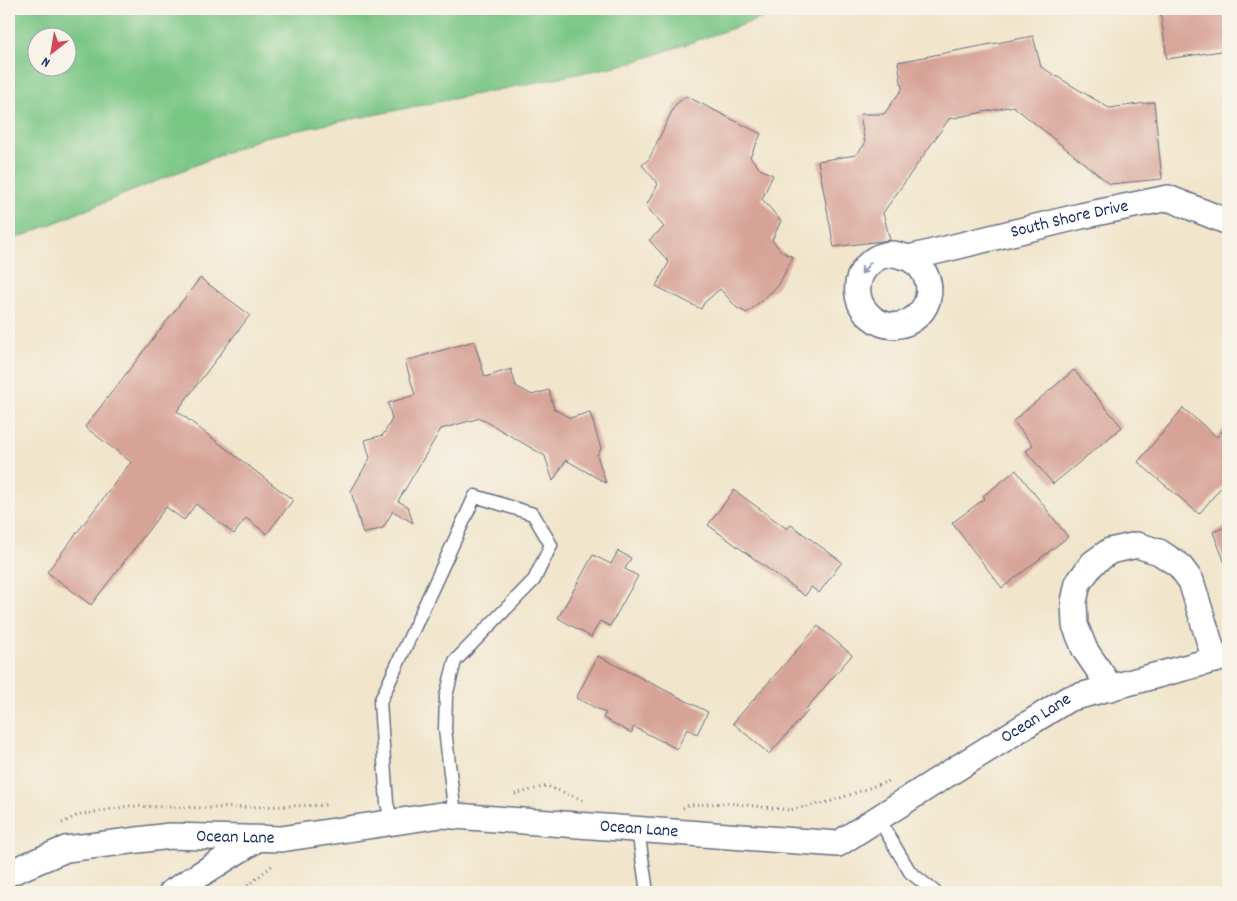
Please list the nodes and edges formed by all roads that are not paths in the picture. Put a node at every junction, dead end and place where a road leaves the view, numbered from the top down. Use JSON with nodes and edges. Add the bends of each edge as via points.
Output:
{"nodes":[{"id":1,"x":1228,"y":222,"type":"edge"},
{"id":2,"x":909,"y":258,"type":"dead end"},
{"id":3,"x":1222,"y":658,"type":"edge"},
{"id":4,"x":1110,"y":688,"type":"junction"},
{"id":5,"x":455,"y":816,"type":"junction"},
{"id":6,"x":878,"y":818,"type":"junction"},
{"id":7,"x":392,"y":823,"type":"junction"},
{"id":8,"x":638,"y":830,"type":"junction"},
{"id":9,"x":257,"y":839,"type":"junction"},
{"id":10,"x":9,"y":873,"type":"edge"},
{"id":11,"x":172,"y":892,"type":"edge"},
{"id":12,"x":647,"y":892,"type":"edge"},
{"id":13,"x":935,"y":892,"type":"edge"}],
"edges":[{"from":1,"to":2,"type":"street","name":"South Shore Drive","via":[[1168,198]]},
{"from":3,"to":4,"type":"street","name":"Ocean Lane"},
{"from":3,"to":4,"type":"street","via":[[1191,581],[1179,565],[1158,552],[1137,545],[1110,551],[1093,563],[1078,583],[1074,602],[1075,625],[1085,650]]},
{"from":4,"to":6,"type":"street","name":"Ocean Lane","via":[[1068,699]]},
{"from":5,"to":7,"type":"street","name":"Ocean Lane","via":[[441,815]]},
{"from":5,"to":7,"type":"lane","via":[[445,729],[446,696],[455,661],[534,580],[551,545],[533,514],[475,496],[380,702],[387,803]]},
{"from":5,"to":8,"type":"street","name":"Ocean Lane"},
{"from":6,"to":8,"type":"street","name":"Ocean Lane","via":[[838,844]]},
{"from":6,"to":13,"type":"lane","via":[[910,872]]},
{"from":7,"to":9,"type":"street","name":"Ocean Lane","via":[[281,840]]},
{"from":8,"to":12,"type":"lane"},
{"from":9,"to":10,"type":"street","name":"Ocean Lane","via":[[170,836],[66,849]]},
{"from":9,"to":11,"type":"street"}]}
